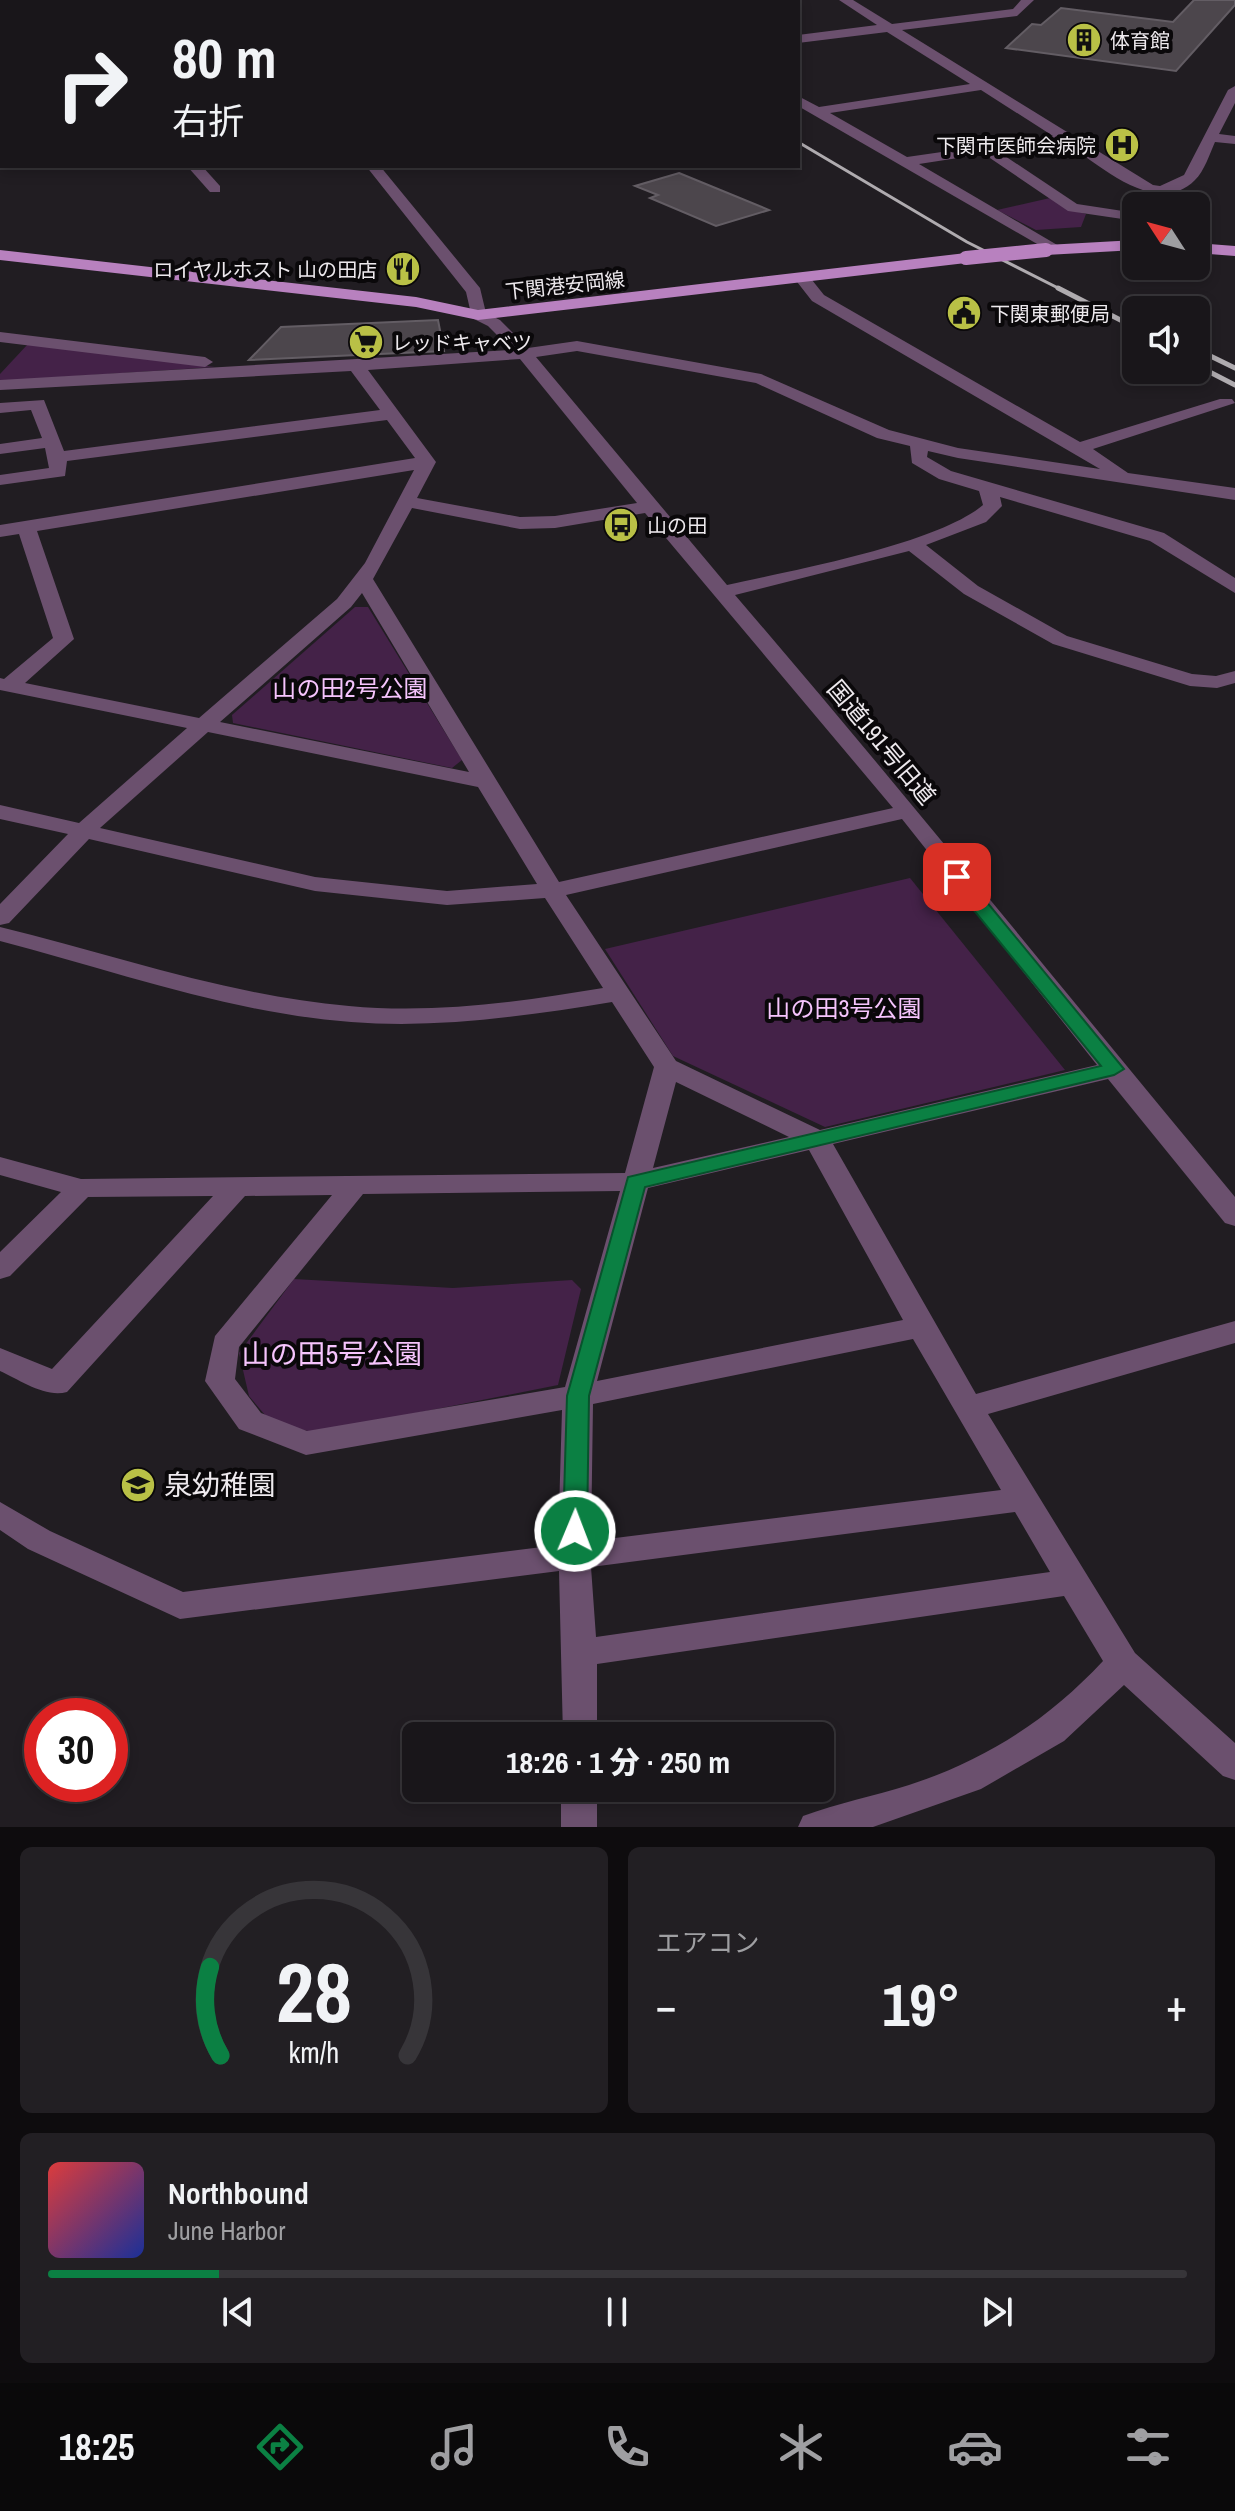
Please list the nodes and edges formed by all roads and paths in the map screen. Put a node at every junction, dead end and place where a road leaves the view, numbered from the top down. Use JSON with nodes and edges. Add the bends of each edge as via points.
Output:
{"nodes":[{"id":1,"x":845,"y":0,"type":"edge"},
{"id":2,"x":970,"y":0,"type":"edge"},
{"id":3,"x":1028,"y":0,"type":"edge"},
{"id":4,"x":994,"y":14,"type":"junction"},
{"id":5,"x":889,"y":28,"type":"junction"},
{"id":6,"x":800,"y":39,"type":"edge"},
{"id":7,"x":981,"y":86,"type":"junction"},
{"id":8,"x":1235,"y":90,"type":"edge"},
{"id":9,"x":800,"y":101,"type":"edge"},
{"id":10,"x":817,"y":111,"type":"junction"},
{"id":11,"x":1210,"y":137,"type":"junction"},
{"id":12,"x":1065,"y":138,"type":"junction"},
{"id":13,"x":1235,"y":140,"type":"edge"},
{"id":14,"x":987,"y":150,"type":"junction"},
{"id":15,"x":905,"y":162,"type":"junction"},
{"id":16,"x":196,"y":168,"type":"edge"},
{"id":17,"x":375,"y":168,"type":"edge"},
{"id":18,"x":215,"y":189,"type":"dead end"},
{"id":19,"x":1151,"y":192,"type":"edge"},
{"id":20,"x":1173,"y":192,"type":"edge"},
{"id":21,"x":1122,"y":215,"type":"edge"},
{"id":22,"x":1122,"y":246,"type":"edge"},
{"id":23,"x":1051,"y":249,"type":"junction"},
{"id":24,"x":1210,"y":249,"type":"edge"},
{"id":25,"x":1235,"y":251,"type":"edge"},
{"id":26,"x":0,"y":255,"type":"edge"},
{"id":27,"x":802,"y":278,"type":"junction"},
{"id":28,"x":478,"y":315,"type":"junction"},
{"id":29,"x":0,"y":337,"type":"edge"},
{"id":30,"x":525,"y":354,"type":"junction"},
{"id":31,"x":356,"y":366,"type":"junction"},
{"id":32,"x":271,"y":369,"type":"junction"},
{"id":33,"x":0,"y":385,"type":"edge"},
{"id":34,"x":1226,"y":403,"type":"dead end"},
{"id":35,"x":0,"y":408,"type":"edge"},
{"id":36,"x":393,"y":414,"type":"junction"},
{"id":37,"x":919,"y":444,"type":"junction"},
{"id":38,"x":1078,"y":448,"type":"junction"},
{"id":39,"x":0,"y":449,"type":"edge"},
{"id":40,"x":54,"y":450,"type":"junction"},
{"id":41,"x":427,"y":462,"type":"junction"},
{"id":42,"x":1131,"y":479,"type":"junction"},
{"id":43,"x":0,"y":480,"type":"edge"},
{"id":44,"x":988,"y":489,"type":"junction"},
{"id":45,"x":1235,"y":494,"type":"edge"},
{"id":46,"x":408,"y":502,"type":"junction"},
{"id":47,"x":650,"y":507,"type":"junction"},
{"id":48,"x":26,"y":527,"type":"junction"},
{"id":49,"x":0,"y":531,"type":"edge"},
{"id":50,"x":912,"y":544,"type":"junction"},
{"id":51,"x":364,"y":580,"type":"junction"},
{"id":52,"x":1235,"y":587,"type":"edge"},
{"id":53,"x":721,"y":592,"type":"junction"},
{"id":54,"x":1235,"y":677,"type":"edge"},
{"id":55,"x":4,"y":685,"type":"edge"},
{"id":56,"x":203,"y":725,"type":"junction"},
{"id":57,"x":487,"y":782,"type":"junction"},
{"id":58,"x":908,"y":811,"type":"junction"},
{"id":59,"x":0,"y":812,"type":"edge"},
{"id":60,"x":84,"y":830,"type":"junction"},
{"id":61,"x":555,"y":890,"type":"junction"},
{"id":62,"x":0,"y":918,"type":"edge"},
{"id":63,"x":0,"y":934,"type":"edge"},
{"id":64,"x":620,"y":993,"type":"junction"},
{"id":65,"x":667,"y":1067,"type":"junction"},
{"id":66,"x":1114,"y":1069,"type":"junction"},
{"id":67,"x":817,"y":1139,"type":"junction"},
{"id":68,"x":0,"y":1166,"type":"edge"},
{"id":69,"x":635,"y":1182,"type":"junction"},
{"id":70,"x":356,"y":1184,"type":"junction"},
{"id":71,"x":238,"y":1186,"type":"junction"},
{"id":72,"x":81,"y":1188,"type":"junction"},
{"id":73,"x":1235,"y":1216,"type":"edge"},
{"id":74,"x":0,"y":1269,"type":"edge"},
{"id":75,"x":921,"y":1327,"type":"junction"},
{"id":76,"x":1235,"y":1332,"type":"edge"},
{"id":77,"x":0,"y":1359,"type":"edge"},
{"id":78,"x":578,"y":1396,"type":"junction"},
{"id":79,"x":968,"y":1408,"type":"junction"},
{"id":80,"x":1024,"y":1499,"type":"junction"},
{"id":81,"x":0,"y":1514,"type":"edge"},
{"id":82,"x":574,"y":1558,"type":"junction"},
{"id":83,"x":1071,"y":1582,"type":"junction"},
{"id":84,"x":580,"y":1653,"type":"junction"},
{"id":85,"x":1123,"y":1663,"type":"junction"},
{"id":86,"x":580,"y":1722,"type":"edge"},
{"id":87,"x":1235,"y":1765,"type":"edge"},
{"id":88,"x":579,"y":1802,"type":"edge"},
{"id":89,"x":579,"y":1827,"type":"edge"},
{"id":90,"x":816,"y":1827,"type":"edge"}],
"edges":[{"from":1,"to":5,"type":"street"},
{"from":2,"to":4,"type":"street"},
{"from":3,"to":4,"type":"street","via":[[1017,12]]},
{"from":4,"to":5,"type":"street"},
{"from":5,"to":6,"type":"street"},
{"from":5,"to":7,"type":"street"},
{"from":7,"to":10,"type":"street"},
{"from":7,"to":12,"type":"street"},
{"from":8,"to":11,"type":"street"},
{"from":9,"to":10,"type":"street"},
{"from":10,"to":15,"type":"street"},
{"from":11,"to":13,"type":"street"},
{"from":11,"to":20,"type":"street","via":[[1190,178]]},
{"from":12,"to":14,"type":"street"},
{"from":12,"to":19,"type":"street"},
{"from":14,"to":15,"type":"street"},
{"from":14,"to":21,"type":"street","via":[[1073,208]]},
{"from":15,"to":23,"type":"street"},
{"from":16,"to":18,"type":"street"},
{"from":17,"to":28,"type":"street","via":[[474,291]]},
{"from":22,"to":23,"type":"main road","name":"下関港安岡線"},
{"from":23,"to":27,"type":"main road","name":"下関港安岡線","bridge":true},
{"from":24,"to":25,"type":"main road"},
{"from":26,"to":28,"type":"main road","name":"下関港安岡線","via":[[400,300]]},
{"from":27,"to":28,"type":"main road","name":"下関港安岡線"},
{"from":27,"to":38,"type":"street","via":[[818,298]]},
{"from":28,"to":30,"type":"street","name":"国道191号旧道","via":[[494,323]]},
{"from":29,"to":32,"type":"street"},
{"from":30,"to":31,"type":"street"},
{"from":30,"to":37,"type":"street","via":[[577,346],[751,377],[797,393],[857,424]]},
{"from":30,"to":47,"type":"street","name":"国道191号旧道"},
{"from":31,"to":32,"type":"street"},
{"from":31,"to":36,"type":"street"},
{"from":32,"to":33,"type":"street"},
{"from":34,"to":38,"type":"street"},
{"from":35,"to":40,"type":"street","via":[[38,404]]},
{"from":36,"to":40,"type":"street"},
{"from":36,"to":41,"type":"street"},
{"from":37,"to":42,"type":"street"},
{"from":37,"to":44,"type":"street","via":[[918,459],[923,463]]},
{"from":38,"to":42,"type":"street"},
{"from":39,"to":40,"type":"street"},
{"from":40,"to":43,"type":"street","via":[[59,472]]},
{"from":41,"to":46,"type":"street"},
{"from":41,"to":48,"type":"street"},
{"from":42,"to":45,"type":"street"},
{"from":44,"to":50,"type":"street","via":[[993,506],[979,521]]},
{"from":44,"to":52,"type":"street","via":[[1157,537]]},
{"from":46,"to":47,"type":"street","via":[[520,523]]},
{"from":46,"to":51,"type":"street"},
{"from":47,"to":53,"type":"street","name":"国道191号旧道"},
{"from":48,"to":49,"type":"street"},
{"from":48,"to":55,"type":"street","via":[[64,639]]},
{"from":50,"to":53,"type":"street"},
{"from":50,"to":54,"type":"street","via":[[971,590],[1060,640],[1190,680]]},
{"from":51,"to":56,"type":"street"},
{"from":51,"to":57,"type":"street"},
{"from":53,"to":58,"type":"street","name":"国道191号旧道"},
{"from":55,"to":56,"type":"street"},
{"from":56,"to":57,"type":"street"},
{"from":56,"to":60,"type":"street"},
{"from":57,"to":61,"type":"street"},
{"from":58,"to":61,"type":"street"},
{"from":58,"to":66,"type":"street","name":"国道191号旧道"},
{"from":59,"to":60,"type":"street"},
{"from":60,"to":61,"type":"street","via":[[338,888],[447,898]]},
{"from":60,"to":62,"type":"street"},
{"from":61,"to":64,"type":"street"},
{"from":63,"to":64,"type":"street","via":[[313,1010],[452,1014]]},
{"from":64,"to":65,"type":"street"},
{"from":65,"to":67,"type":"street"},
{"from":65,"to":69,"type":"street"},
{"from":66,"to":67,"type":"street"},
{"from":66,"to":73,"type":"street","name":"国道191号旧道"},
{"from":67,"to":69,"type":"street"},
{"from":67,"to":75,"type":"street"},
{"from":68,"to":72,"type":"street"},
{"from":69,"to":70,"type":"street"},
{"from":69,"to":78,"type":"street"},
{"from":70,"to":71,"type":"street"},
{"from":70,"to":78,"type":"street","via":[[225,1344],[220,1381],[250,1421],[306,1443]]},
{"from":71,"to":72,"type":"street"},
{"from":71,"to":77,"type":"street","via":[[56,1384]]},
{"from":72,"to":74,"type":"street"},
{"from":75,"to":78,"type":"street"},
{"from":75,"to":79,"type":"street"},
{"from":76,"to":79,"type":"street"},
{"from":78,"to":82,"type":"street"},
{"from":79,"to":80,"type":"street"},
{"from":80,"to":82,"type":"street"},
{"from":80,"to":83,"type":"street"},
{"from":81,"to":82,"type":"street","via":[[39,1540],[180,1606]]},
{"from":82,"to":84,"type":"street"},
{"from":83,"to":84,"type":"street"},
{"from":83,"to":85,"type":"street"},
{"from":84,"to":86,"type":"street"},
{"from":85,"to":87,"type":"street"},
{"from":85,"to":90,"type":"street","via":[[1050,1732],[997,1762],[897,1805]]},
{"from":88,"to":89,"type":"street"}]}
